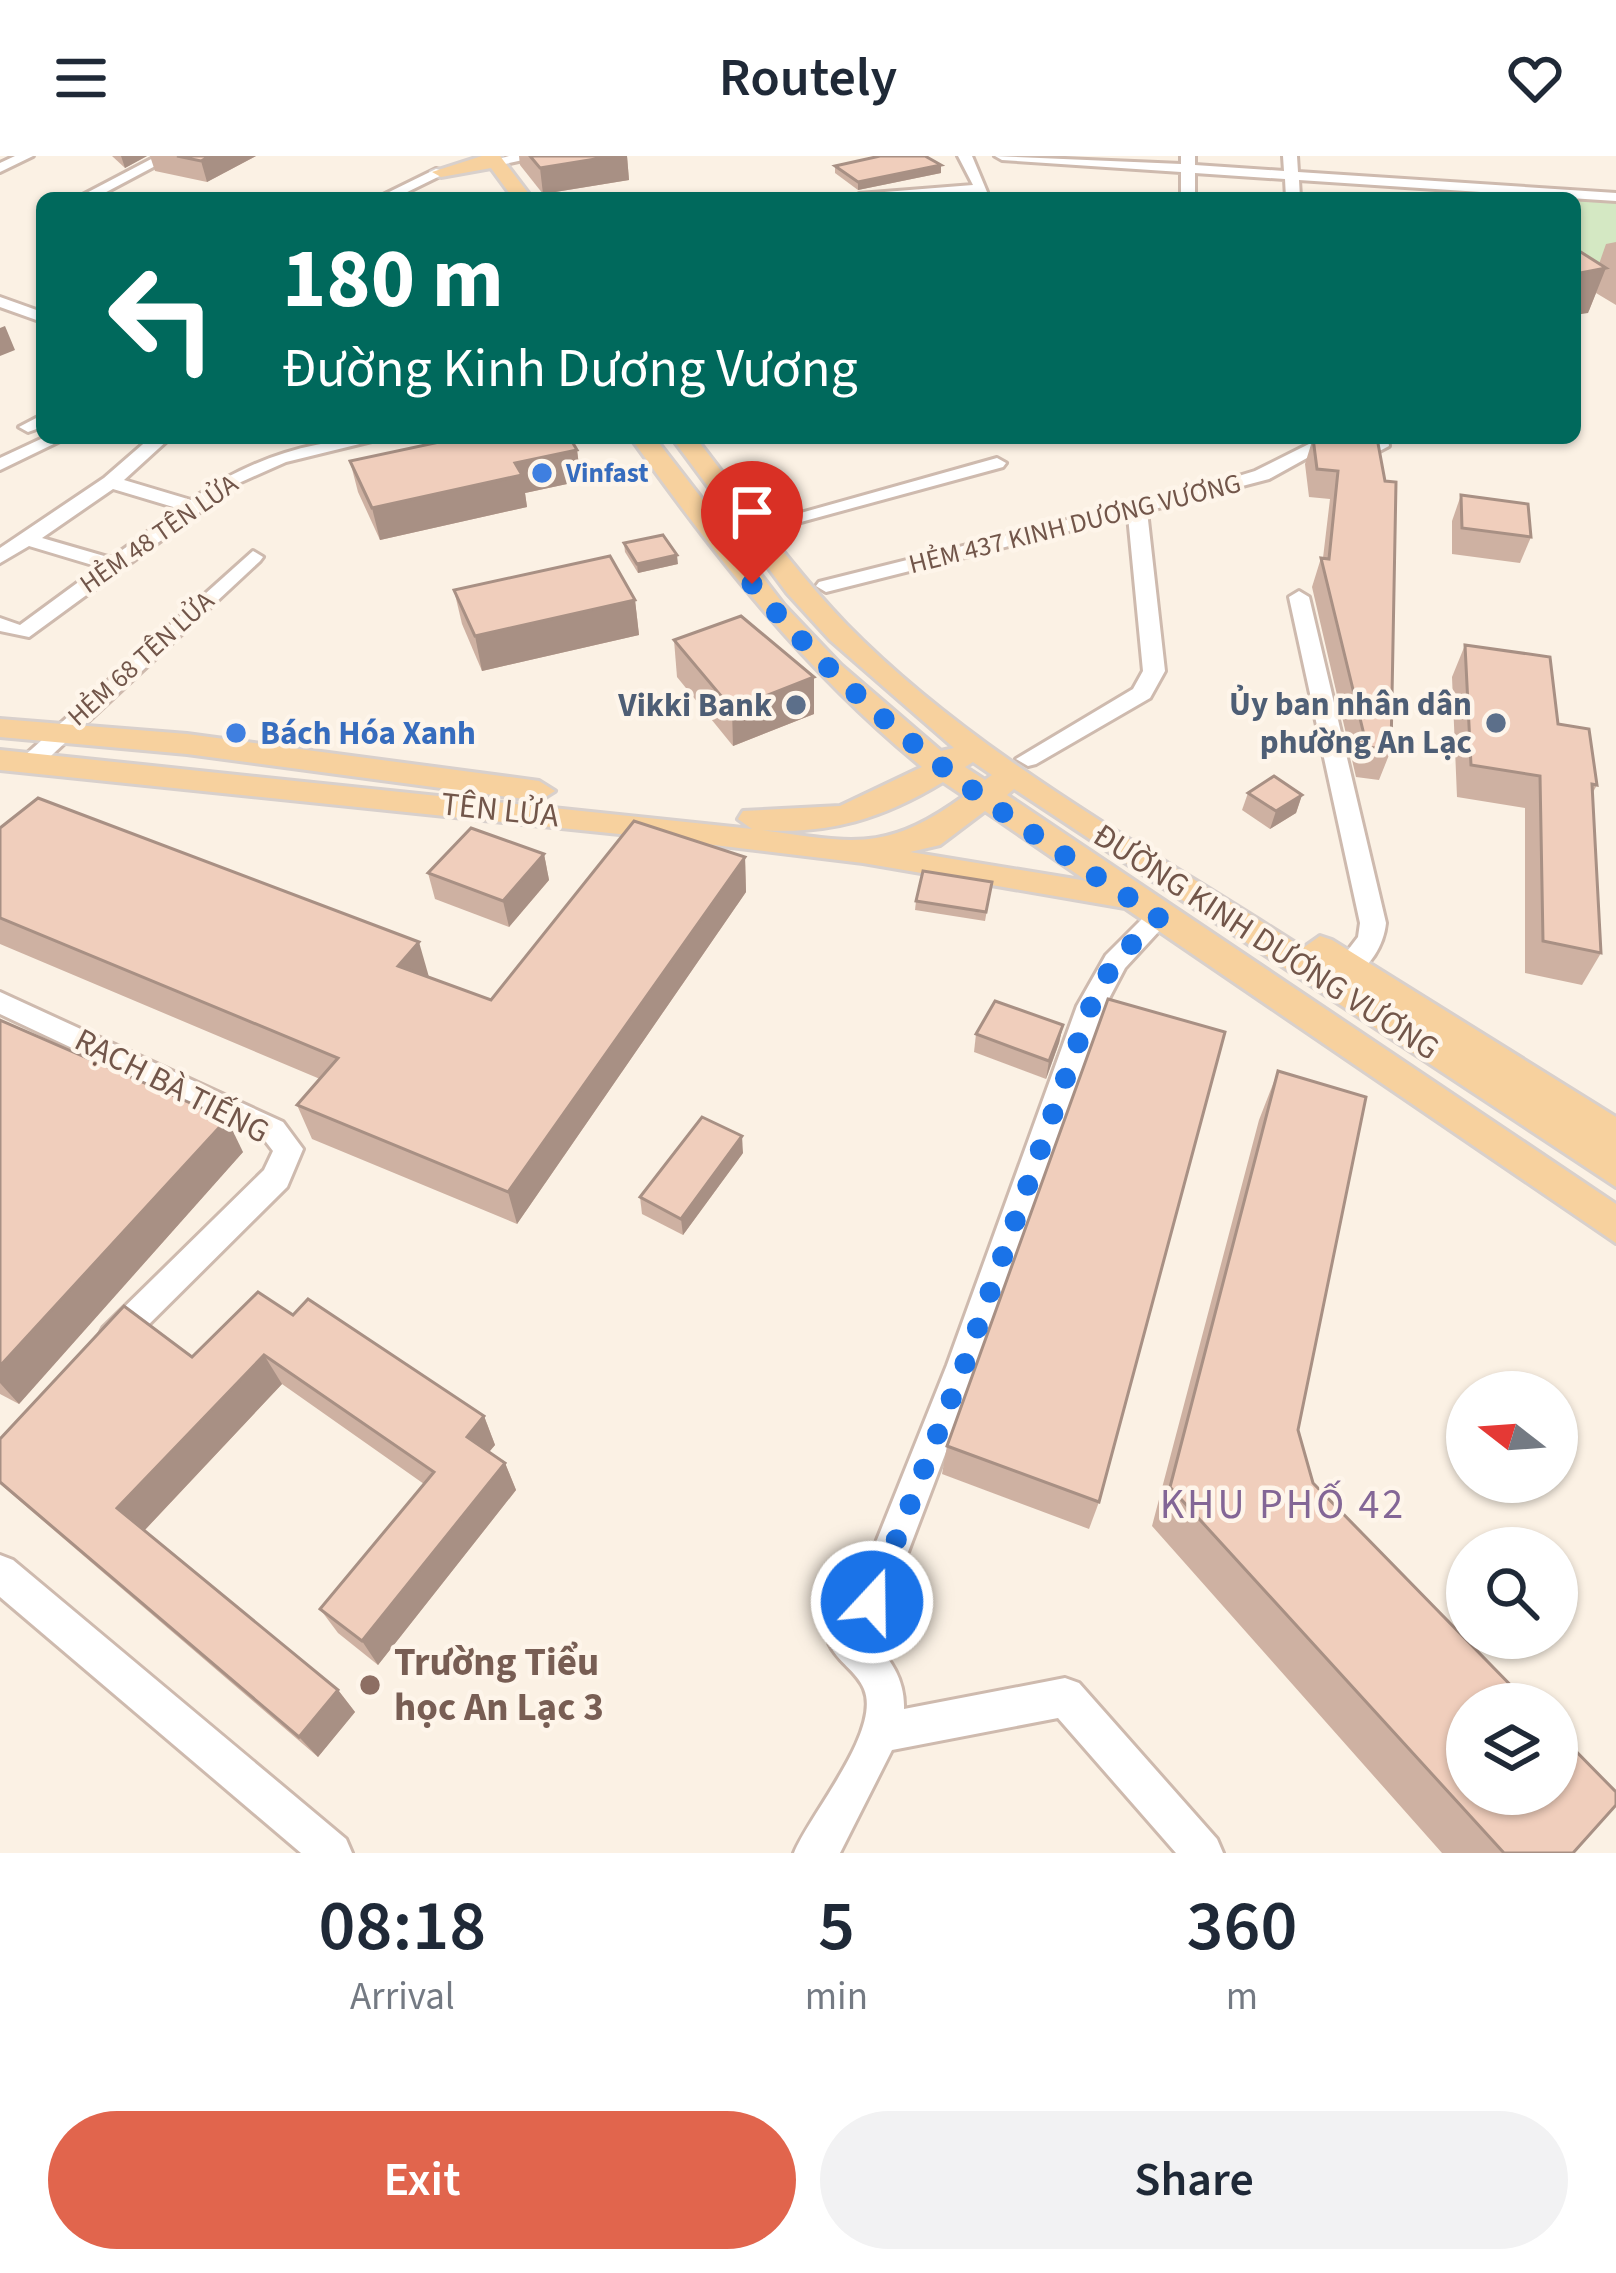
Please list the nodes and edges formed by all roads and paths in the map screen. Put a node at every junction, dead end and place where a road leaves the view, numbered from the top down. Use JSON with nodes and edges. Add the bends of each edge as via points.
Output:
{"nodes":[{"id":1,"x":167,"y":156,"type":"edge"},
{"id":2,"x":534,"y":156,"type":"edge"},
{"id":3,"x":1002,"y":156,"type":"edge"},
{"id":4,"x":1290,"y":156,"type":"edge"},
{"id":5,"x":14,"y":158,"type":"edge"},
{"id":6,"x":964,"y":158,"type":"edge"},
{"id":7,"x":1188,"y":162,"type":"edge"},
{"id":8,"x":463,"y":167,"type":"edge"},
{"id":9,"x":0,"y":168,"type":"edge"},
{"id":10,"x":1292,"y":176,"type":"junction"},
{"id":11,"x":1389,"y":190,"type":"edge"},
{"id":12,"x":97,"y":192,"type":"edge"},
{"id":13,"x":399,"y":192,"type":"edge"},
{"id":14,"x":496,"y":192,"type":"edge"},
{"id":15,"x":511,"y":192,"type":"edge"},
{"id":16,"x":941,"y":192,"type":"edge"},
{"id":17,"x":1293,"y":192,"type":"edge"},
{"id":18,"x":1436,"y":192,"type":"edge"},
{"id":19,"x":1581,"y":196,"type":"edge"},
{"id":20,"x":1616,"y":197,"type":"edge"},
{"id":21,"x":0,"y":302,"type":"edge"},
{"id":22,"x":36,"y":315,"type":"edge"},
{"id":23,"x":44,"y":444,"type":"edge"},
{"id":24,"x":154,"y":444,"type":"edge"},
{"id":25,"x":347,"y":444,"type":"edge"},
{"id":26,"x":642,"y":444,"type":"edge"},
{"id":27,"x":689,"y":444,"type":"edge"},
{"id":28,"x":716,"y":444,"type":"edge"},
{"id":29,"x":1380,"y":444,"type":"edge"},
{"id":30,"x":997,"y":463,"type":"dead end"},
{"id":31,"x":0,"y":465,"type":"edge"},
{"id":32,"x":111,"y":482,"type":"junction"},
{"id":33,"x":190,"y":506,"type":"junction"},
{"id":34,"x":1137,"y":506,"type":"junction"},
{"id":35,"x":775,"y":523,"type":"junction"},
{"id":36,"x":26,"y":539,"type":"junction"},
{"id":37,"x":0,"y":557,"type":"edge"},
{"id":38,"x":253,"y":557,"type":"dead end"},
{"id":39,"x":112,"y":565,"type":"junction"},
{"id":40,"x":826,"y":586,"type":"junction"},
{"id":41,"x":1299,"y":597,"type":"dead end"},
{"id":42,"x":0,"y":625,"type":"edge"},
{"id":43,"x":0,"y":728,"type":"edge"},
{"id":44,"x":59,"y":733,"type":"junction"},
{"id":45,"x":984,"y":742,"type":"junction"},
{"id":46,"x":15,"y":761,"type":"edge"},
{"id":47,"x":944,"y":767,"type":"junction"},
{"id":48,"x":1008,"y":777,"type":"junction"},
{"id":49,"x":855,"y":854,"type":"junction"},
{"id":50,"x":1147,"y":910,"type":"junction"},
{"id":51,"x":1338,"y":975,"type":"junction"},
{"id":52,"x":0,"y":1002,"type":"edge"},
{"id":53,"x":1299,"y":1010,"type":"junction"},
{"id":54,"x":1411,"y":1021,"type":"junction"},
{"id":55,"x":1380,"y":1063,"type":"junction"},
{"id":56,"x":1448,"y":1111,"type":"junction"},
{"id":57,"x":1616,"y":1137,"type":"edge"},
{"id":58,"x":1616,"y":1171,"type":"edge"},
{"id":59,"x":1616,"y":1226,"type":"edge"},
{"id":60,"x":1616,"y":1256,"type":"edge"},
{"id":61,"x":97,"y":1354,"type":"edge"},
{"id":62,"x":0,"y":1573,"type":"edge"},
{"id":63,"x":876,"y":1734,"type":"junction"},
{"id":64,"x":332,"y":1853,"type":"edge"},
{"id":65,"x":814,"y":1853,"type":"edge"},
{"id":66,"x":1203,"y":1853,"type":"edge"}],
"edges":[{"from":1,"to":12,"type":"street"},
{"from":2,"to":8,"type":"street"},
{"from":3,"to":7,"type":"street"},
{"from":4,"to":10,"type":"street"},
{"from":5,"to":9,"type":"street"},
{"from":6,"to":16,"type":"street","via":[[982,189]]},
{"from":7,"to":10,"type":"street"},
{"from":8,"to":13,"type":"street"},
{"from":8,"to":14,"type":"main road"},
{"from":8,"to":15,"type":"main road"},
{"from":10,"to":11,"type":"street"},
{"from":10,"to":17,"type":"street"},
{"from":11,"to":18,"type":"street"},
{"from":19,"to":20,"type":"street"},
{"from":21,"to":22,"type":"street"},
{"from":23,"to":31,"type":"street"},
{"from":24,"to":32,"type":"street"},
{"from":25,"to":33,"type":"street","name":"HẺM 48 TÊN LỬA","via":[[281,458]]},
{"from":26,"to":47,"type":"main road","name":"ĐƯỜNG KINH DƯƠNG VƯƠNG","via":[[735,595],[782,651],[835,701],[908,737]]},
{"from":27,"to":45,"type":"main road","name":"ĐƯỜNG KINH DƯƠNG VƯƠNG","via":[[840,634]]},
{"from":28,"to":35,"type":"main road","name":"ĐƯỜNG KINH DƯƠNG VƯƠNG"},
{"from":29,"to":34,"type":"street","name":"HẺM 437 KINH DƯƠNG VƯƠNG","via":[[1368,452],[1313,447],[1262,475]]},
{"from":30,"to":35,"type":"street"},
{"from":32,"to":33,"type":"street"},
{"from":32,"to":36,"type":"street"},
{"from":33,"to":39,"type":"street","name":"HẺM 48 TÊN LỬA"},
{"from":34,"to":40,"type":"street","name":"HẺM 437 KINH DƯƠNG VƯƠNG"},
{"from":34,"to":48,"type":"street","via":[[1154,671],[1142,693]]},
{"from":35,"to":40,"type":"main road","name":"ĐƯỜNG KINH DƯƠNG VƯƠNG"},
{"from":36,"to":37,"type":"street"},
{"from":36,"to":39,"type":"street"},
{"from":38,"to":44,"type":"street","name":"HẺM 68 TÊN LỬA"},
{"from":39,"to":42,"type":"street","name":"HẺM 48 TÊN LỬA","via":[[22,633]]},
{"from":40,"to":45,"type":"main road","name":"ĐƯỜNG KINH DƯƠNG VƯƠNG"},
{"from":41,"to":51,"type":"street","via":[[1373,923],[1371,940]]},
{"from":43,"to":44,"type":"main road","name":"TÊN LỬA"},
{"from":44,"to":46,"type":"street","name":"HẺM 68 TÊN LỬA"},
{"from":44,"to":47,"type":"main road","name":"TÊN LỬA","via":[[789,823],[862,814]]},
{"from":45,"to":47,"type":"main road","name":"TÊN LỬA"},
{"from":45,"to":48,"type":"main road","name":"ĐƯỜNG KINH DƯƠNG VƯƠNG"},
{"from":46,"to":49,"type":"main road","name":"TÊN LỬA"},
{"from":47,"to":48,"type":"main road","name":"ĐƯỜNG KINH DƯƠNG VƯƠNG"},
{"from":48,"to":49,"type":"main road","name":"TÊN LỬA","via":[[954,823],[913,844]]},
{"from":48,"to":50,"type":"main road","name":"ĐƯỜNG KINH DƯƠNG VƯƠNG"},
{"from":48,"to":51,"type":"main road","name":"ĐƯỜNG KINH DƯƠNG VƯƠNG"},
{"from":49,"to":50,"type":"main road"},
{"from":50,"to":53,"type":"main road","name":"ĐƯỜNG KINH DƯƠNG VƯƠNG"},
{"from":50,"to":63,"type":"street","via":[[1091,1006],[964,1366],[872,1602],[848,1643],[886,1692]]},
{"from":51,"to":53,"type":"main road"},
{"from":51,"to":54,"type":"main road","name":"ĐƯỜNG KINH DƯƠNG VƯƠNG"},
{"from":52,"to":61,"type":"street","name":"RẠCH BÀ TIẾNG","via":[[273,1130],[288,1149],[275,1178]]},
{"from":53,"to":55,"type":"main road","name":"ĐƯỜNG KINH DƯƠNG VƯƠNG"},
{"from":54,"to":55,"type":"main road"},
{"from":54,"to":57,"type":"main road","name":"ĐƯỜNG KINH DƯƠNG VƯƠNG"},
{"from":54,"to":58,"type":"main road","name":"ĐƯỜNG KINH DƯƠNG VƯƠNG"},
{"from":55,"to":56,"type":"main road","name":"ĐƯỜNG KINH DƯƠNG VƯƠNG"},
{"from":56,"to":59,"type":"main road","name":"ĐƯỜNG KINH DƯƠNG VƯƠNG"},
{"from":56,"to":60,"type":"main road","name":"ĐƯỜNG KINH DƯƠNG VƯƠNG","via":[[1467,1146]]},
{"from":62,"to":64,"type":"street"},
{"from":63,"to":65,"type":"street","via":[[842,1818]]},
{"from":63,"to":66,"type":"street","via":[[1065,1697]]}]}
